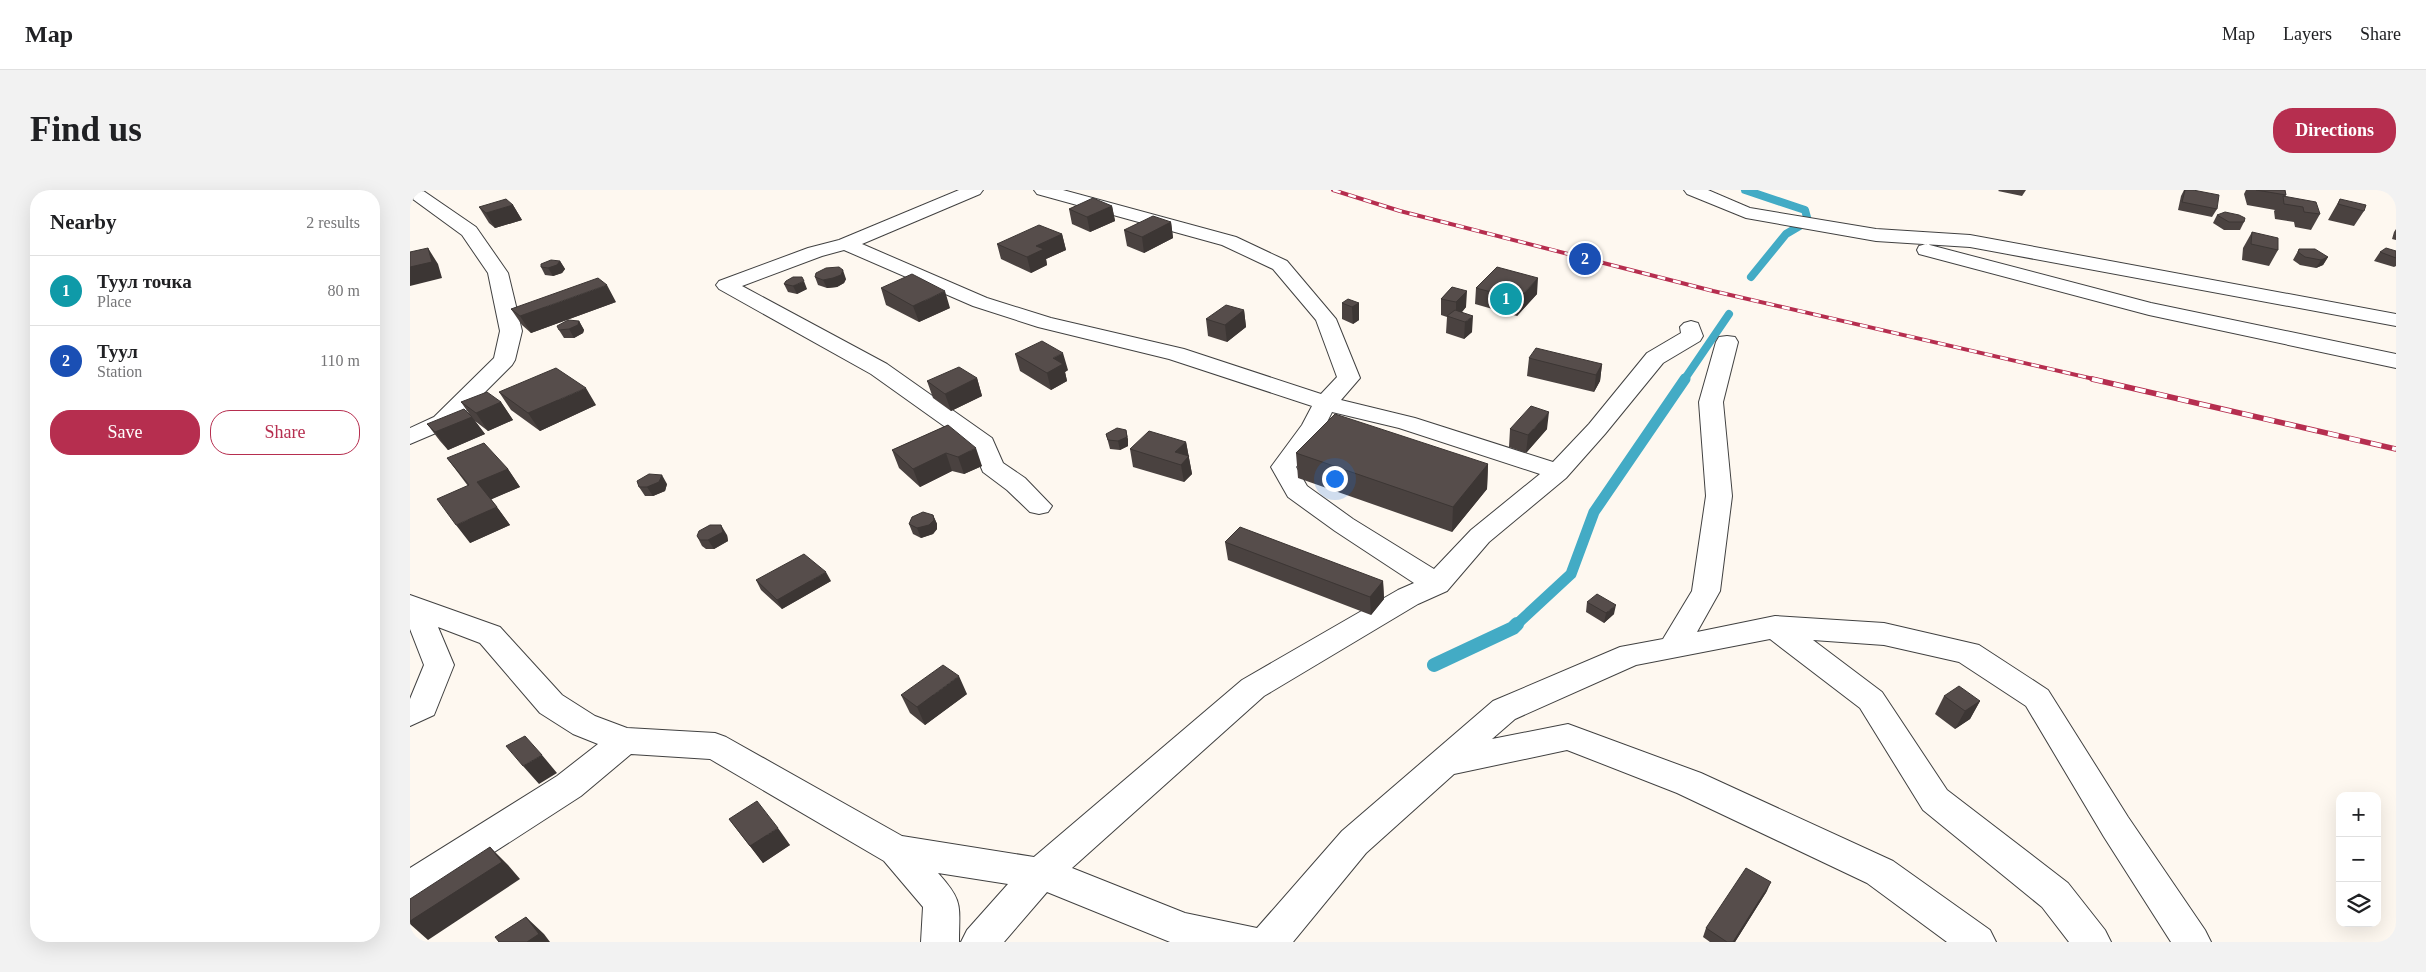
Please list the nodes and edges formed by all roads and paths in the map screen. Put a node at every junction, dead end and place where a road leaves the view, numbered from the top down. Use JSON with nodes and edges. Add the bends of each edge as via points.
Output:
{"nodes":[{"id":1,"x":974,"y":190,"type":"edge"},
{"id":2,"x":1043,"y":190,"type":"edge"},
{"id":3,"x":1693,"y":190,"type":"edge"},
{"id":4,"x":413,"y":193,"type":"edge"},
{"id":5,"x":1122,"y":193,"type":"dead end"},
{"id":6,"x":1099,"y":204,"type":"junction"},
{"id":7,"x":1876,"y":235,"type":"junction"},
{"id":8,"x":846,"y":244,"type":"junction"},
{"id":9,"x":2396,"y":320,"type":"edge"},
{"id":10,"x":1690,"y":327,"type":"dead end"},
{"id":11,"x":1727,"y":342,"type":"dead end"},
{"id":12,"x":2396,"y":361,"type":"edge"},
{"id":13,"x":1325,"y":402,"type":"junction"},
{"id":14,"x":410,"y":437,"type":"edge"},
{"id":15,"x":1557,"y":473,"type":"junction"},
{"id":16,"x":1039,"y":506,"type":"dead end"},
{"id":17,"x":1437,"y":584,"type":"junction"},
{"id":18,"x":413,"y":606,"type":"edge"},
{"id":19,"x":1775,"y":627,"type":"junction"},
{"id":20,"x":1673,"y":648,"type":"junction"},
{"id":21,"x":410,"y":714,"type":"edge"},
{"id":22,"x":625,"y":740,"type":"junction"},
{"id":23,"x":1445,"y":762,"type":"junction"},
{"id":24,"x":896,"y":850,"type":"junction"},
{"id":25,"x":1040,"y":874,"type":"junction"},
{"id":26,"x":410,"y":887,"type":"edge"},
{"id":27,"x":940,"y":942,"type":"edge"},
{"id":28,"x":980,"y":942,"type":"edge"},
{"id":29,"x":1247,"y":942,"type":"edge"},
{"id":30,"x":1269,"y":942,"type":"edge"},
{"id":31,"x":1977,"y":942,"type":"edge"},
{"id":32,"x":2092,"y":942,"type":"edge"},
{"id":33,"x":2192,"y":942,"type":"edge"}],
"edges":[{"from":1,"to":8,"type":"street"},
{"from":2,"to":6,"type":"street"},
{"from":3,"to":7,"type":"street","via":[[1746,213]]},
{"from":4,"to":14,"type":"street","via":[[469,231],[498,273],[511,331],[504,360],[442,422]]},
{"from":5,"to":6,"type":"street"},
{"from":6,"to":13,"type":"street","via":[[1229,241],[1280,265],[1326,319],[1349,378]]},
{"from":7,"to":9,"type":"street","via":[[1970,241]]},
{"from":7,"to":12,"type":"street","via":[[2149,309]]},
{"from":8,"to":13,"type":"street","via":[[980,302],[1045,323],[1176,354]]},
{"from":8,"to":16,"type":"street","via":[[726,284],[895,380],[983,443],[992,467]]},
{"from":10,"to":15,"type":"street","via":[[1692,336],[1656,358]]},
{"from":11,"to":20,"type":"street","via":[[1711,402],[1719,496],[1706,591]]},
{"from":13,"to":15,"type":"street","via":[[1406,422]]},
{"from":13,"to":17,"type":"street","via":[[1313,426],[1283,467],[1297,491]]},
{"from":15,"to":17,"type":"street","via":[[1480,536]]},
{"from":17,"to":25,"type":"street","via":[[1408,597],[1253,688]]},
{"from":18,"to":21,"type":"street","via":[[439,665],[423,706]]},
{"from":18,"to":22,"type":"street","via":[[490,635],[551,704],[584,725]]},
{"from":19,"to":20,"type":"street"},
{"from":19,"to":32,"type":"street","via":[[1871,700],[1935,800],[2055,895]]},
{"from":19,"to":33,"type":"street","via":[[1884,634],[1968,653],[2037,698]]},
{"from":20,"to":23,"type":"street","via":[[1631,655],[1504,710]]},
{"from":22,"to":24,"type":"street","via":[[715,746]]},
{"from":22,"to":26,"type":"street","via":[[569,786]]},
{"from":23,"to":30,"type":"street","via":[[1354,842]]},
{"from":23,"to":31,"type":"street","via":[[1568,737],[1689,783],[1880,872]]},
{"from":24,"to":25,"type":"street"},
{"from":24,"to":27,"type":"street","via":[[941,902]]},
{"from":25,"to":28,"type":"street"},
{"from":25,"to":29,"type":"street","via":[[1065,881],[1184,930]]}]}
